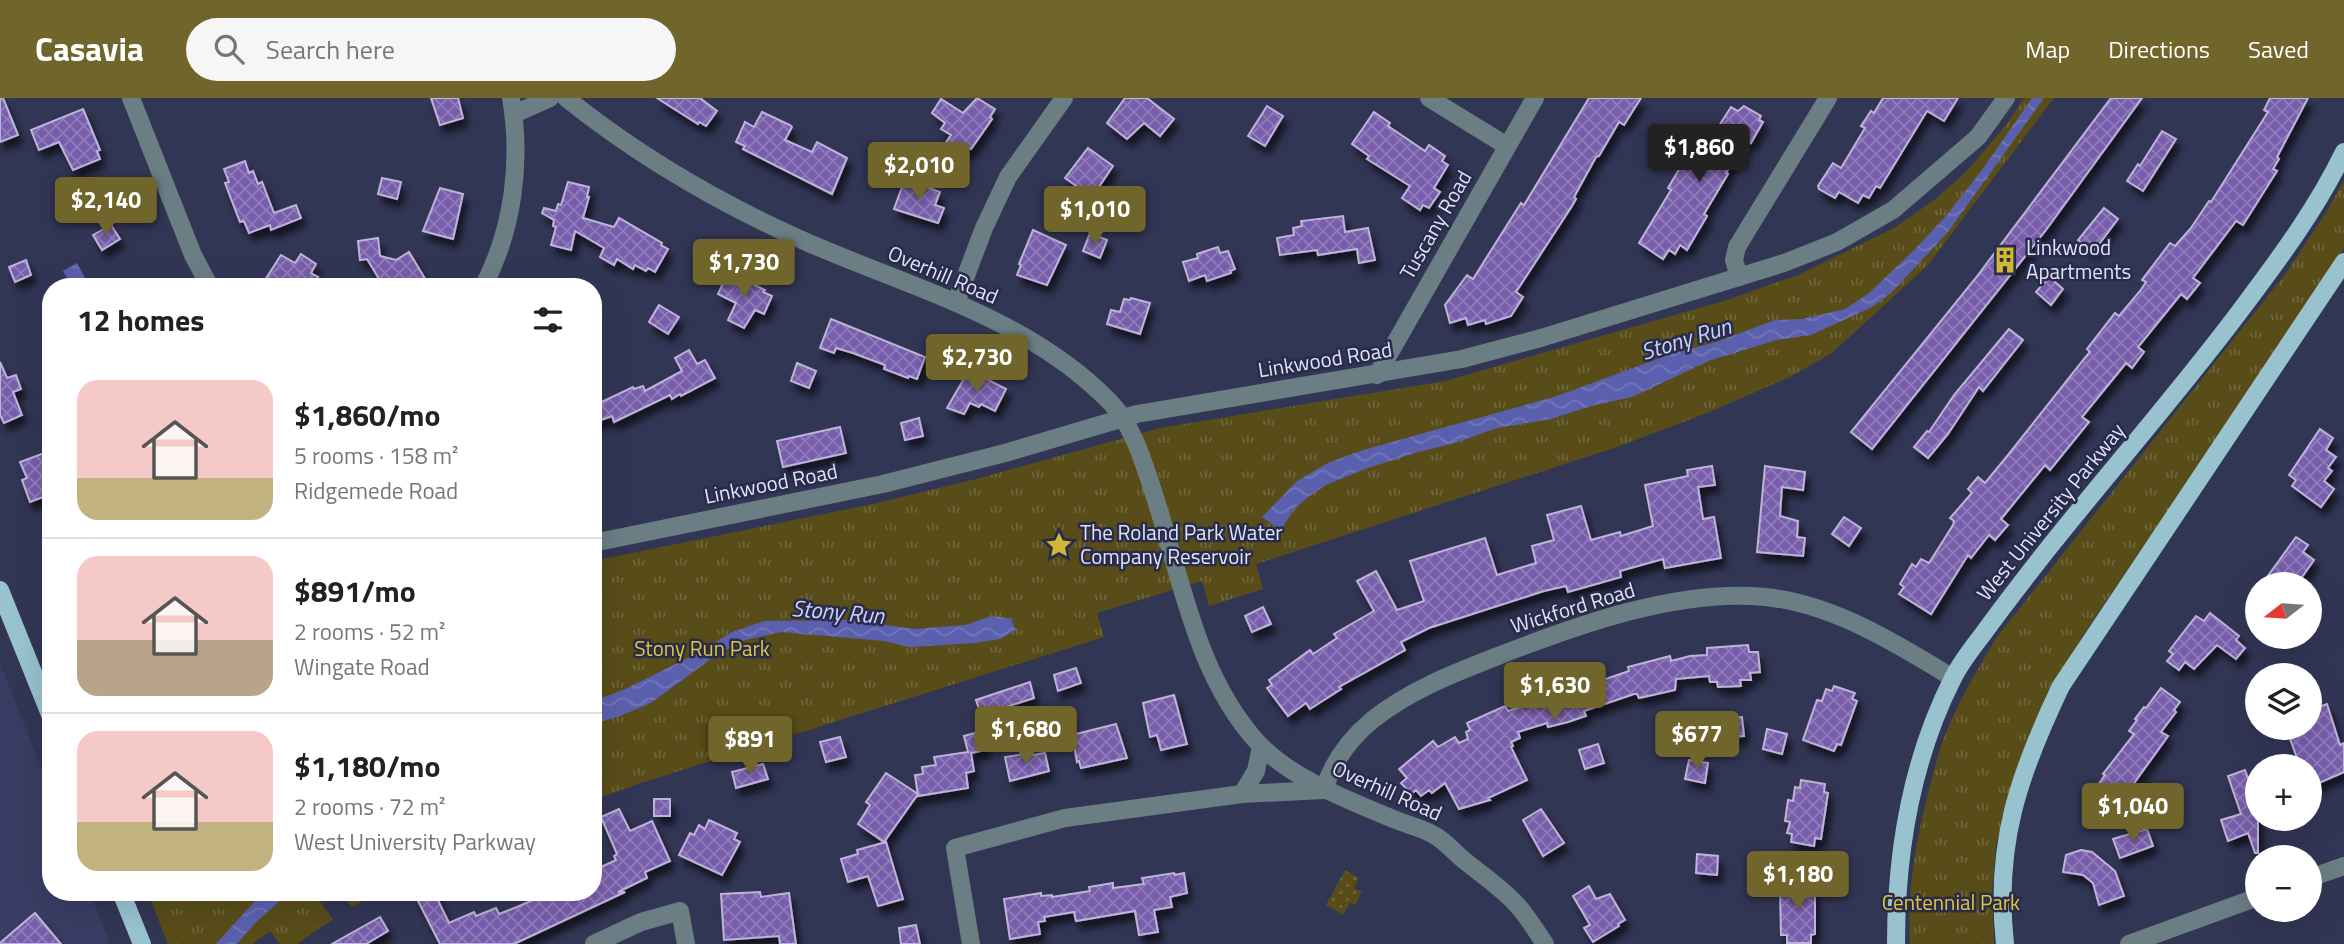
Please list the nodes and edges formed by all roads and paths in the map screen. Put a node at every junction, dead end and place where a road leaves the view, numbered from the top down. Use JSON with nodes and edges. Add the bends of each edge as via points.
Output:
{"nodes":[{"id":1,"x":131,"y":98,"type":"edge"},
{"id":2,"x":550,"y":98,"type":"edge"},
{"id":3,"x":566,"y":98,"type":"edge"},
{"id":4,"x":1064,"y":98,"type":"edge"},
{"id":5,"x":1429,"y":98,"type":"edge"},
{"id":6,"x":1535,"y":98,"type":"edge"},
{"id":7,"x":1828,"y":98,"type":"edge"},
{"id":8,"x":2006,"y":98,"type":"edge"},
{"id":9,"x":513,"y":106,"type":"edge"},
{"id":10,"x":1507,"y":146,"type":"junction"},
{"id":11,"x":2344,"y":152,"type":"edge"},
{"id":12,"x":2344,"y":262,"type":"edge"},
{"id":13,"x":1739,"y":277,"type":"junction"},
{"id":14,"x":205,"y":278,"type":"edge"},
{"id":15,"x":488,"y":278,"type":"edge"},
{"id":16,"x":956,"y":302,"type":"junction"},
{"id":17,"x":1377,"y":375,"type":"junction"},
{"id":18,"x":1123,"y":418,"type":"junction"},
{"id":19,"x":602,"y":541,"type":"edge"},
{"id":20,"x":0,"y":590,"type":"edge"},
{"id":21,"x":1953,"y":678,"type":"junction"},
{"id":22,"x":42,"y":695,"type":"edge"},
{"id":23,"x":1261,"y":746,"type":"junction"},
{"id":24,"x":1324,"y":790,"type":"junction"},
{"id":25,"x":1242,"y":794,"type":"junction"},
{"id":26,"x":2344,"y":866,"type":"edge"},
{"id":27,"x":2322,"y":874,"type":"edge"},
{"id":28,"x":125,"y":901,"type":"edge"},
{"id":29,"x":2245,"y":902,"type":"edge"},
{"id":30,"x":142,"y":944,"type":"edge"},
{"id":31,"x":594,"y":944,"type":"edge"},
{"id":32,"x":686,"y":944,"type":"edge"},
{"id":33,"x":971,"y":944,"type":"edge"},
{"id":34,"x":1545,"y":944,"type":"edge"},
{"id":35,"x":1896,"y":944,"type":"edge"},
{"id":36,"x":2005,"y":944,"type":"edge"},
{"id":37,"x":2129,"y":944,"type":"edge"}],
"edges":[{"from":1,"to":14,"type":"street"},
{"from":2,"to":9,"type":"street"},
{"from":3,"to":16,"type":"street","name":"Overhill Road","via":[[667,171],[732,206],[823,249]]},
{"from":4,"to":16,"type":"street","via":[[1008,177]]},
{"from":5,"to":10,"type":"street"},
{"from":6,"to":10,"type":"street","name":"Tuscany Road"},
{"from":7,"to":13,"type":"street","via":[[1737,247],[1734,260]]},
{"from":8,"to":13,"type":"street","name":"Linkwood Road","via":[[1978,137],[1894,211],[1812,253]]},
{"from":9,"to":15,"type":"street","via":[[512,199],[506,231]]},
{"from":10,"to":17,"type":"street","name":"Tuscany Road"},
{"from":11,"to":21,"type":"main road","name":"West University Parkway","via":[[2298,232],[2262,282],[2008,600]]},
{"from":12,"to":36,"type":"main road","via":[[2061,686],[2021,776],[2013,810],[2001,887]]},
{"from":13,"to":17,"type":"street","name":"Linkwood Road","via":[[1528,342]]},
{"from":16,"to":18,"type":"street","name":"Overhill Road","via":[[1067,363]]},
{"from":17,"to":18,"type":"street","name":"Linkwood Road"},
{"from":18,"to":19,"type":"street","name":"Linkwood Road","via":[[883,484]]},
{"from":18,"to":23,"type":"street","name":"Overhill Road","via":[[1136,441],[1213,676]]},
{"from":20,"to":22,"type":"main road"},
{"from":21,"to":24,"type":"street","name":"Wickford Road","via":[[1849,620],[1814,608],[1736,595],[1671,603],[1598,619],[1414,693],[1370,722],[1329,771]]},
{"from":21,"to":35,"type":"main road","name":"West University Parkway","via":[[1930,730],[1906,816]]},
{"from":23,"to":24,"type":"street","name":"Overhill Road"},
{"from":23,"to":25,"type":"street","via":[[1256,771]]},
{"from":24,"to":25,"type":"street"},
{"from":24,"to":34,"type":"street","name":"Overhill Road","via":[[1434,835],[1517,904]]},
{"from":25,"to":33,"type":"street","via":[[1065,818],[954,848]]},
{"from":26,"to":27,"type":"street"},
{"from":28,"to":30,"type":"main road"},
{"from":29,"to":37,"type":"street"},
{"from":31,"to":32,"type":"street","via":[[641,922],[680,911]]}]}
